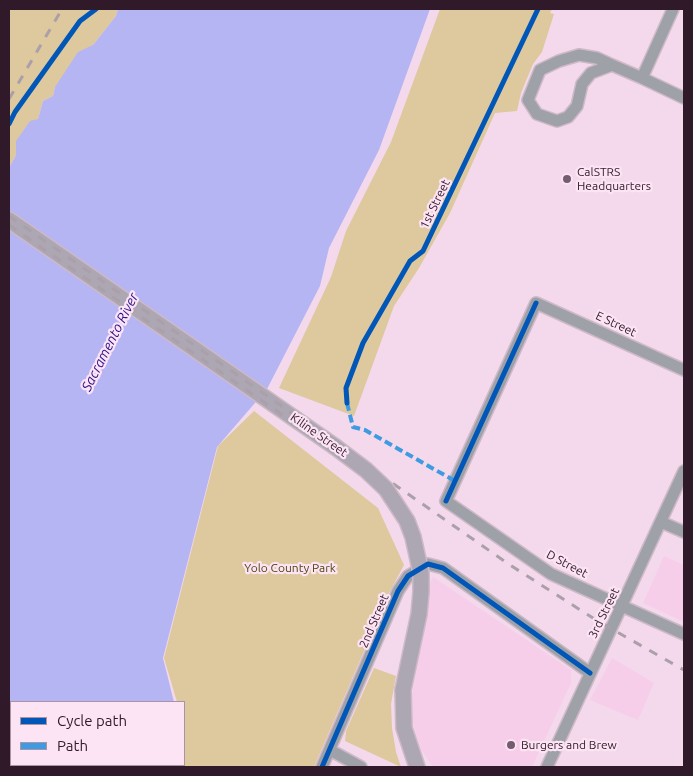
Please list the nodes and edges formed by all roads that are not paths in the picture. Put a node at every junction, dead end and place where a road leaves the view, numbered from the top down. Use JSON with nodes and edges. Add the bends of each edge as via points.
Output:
{"nodes":[{"id":1,"x":673,"y":9,"type":"edge"},
{"id":2,"x":612,"y":65,"type":"junction"},
{"id":3,"x":642,"y":78,"type":"junction"},
{"id":4,"x":684,"y":98,"type":"edge"},
{"id":5,"x":9,"y":220,"type":"edge"},
{"id":6,"x":684,"y":370,"type":"edge"},
{"id":7,"x":684,"y":471,"type":"edge"},
{"id":8,"x":446,"y":501,"type":"joint"},
{"id":9,"x":661,"y":522,"type":"junction"},
{"id":10,"x":684,"y":532,"type":"edge"},
{"id":11,"x":622,"y":607,"type":"junction"},
{"id":12,"x":684,"y":634,"type":"edge"},
{"id":13,"x":590,"y":673,"type":"junction"},
{"id":14,"x":330,"y":750,"type":"junction"},
{"id":15,"x":322,"y":767,"type":"edge"},
{"id":16,"x":361,"y":767,"type":"edge"},
{"id":17,"x":417,"y":767,"type":"edge"},
{"id":18,"x":547,"y":767,"type":"edge"}],
"edges":[{"from":1,"to":3,"type":"street"},
{"from":2,"to":2,"type":"street","via":[[579,55],[559,61],[540,70],[528,100],[537,114],[557,121],[568,117],[577,106],[582,84],[591,73]]},
{"from":2,"to":3,"type":"street"},
{"from":3,"to":4,"type":"street"},
{"from":5,"to":17,"type":"main road","name":"Kiline Street","bridge":true,"via":[[356,462],[386,489],[407,521],[421,573],[420,614],[403,690],[402,714],[405,737]]},
{"from":6,"to":8,"type":"street","name":"E Street","via":[[536,303]]},
{"from":7,"to":9,"type":"street","name":"3rd Street"},
{"from":8,"to":11,"type":"street","name":"D Street","via":[[551,574]]},
{"from":9,"to":10,"type":"street"},
{"from":9,"to":11,"type":"street","name":"3rd Street"},
{"from":11,"to":12,"type":"street","name":"D Street"},
{"from":11,"to":13,"type":"street","name":"3rd Street"},
{"from":13,"to":14,"type":"street","name":"2nd Street","via":[[443,568],[428,564],[408,576],[398,591]]},
{"from":13,"to":18,"type":"street","name":"3rd Street"},
{"from":14,"to":15,"type":"street","name":"2nd Street"},
{"from":14,"to":16,"type":"street"}]}
